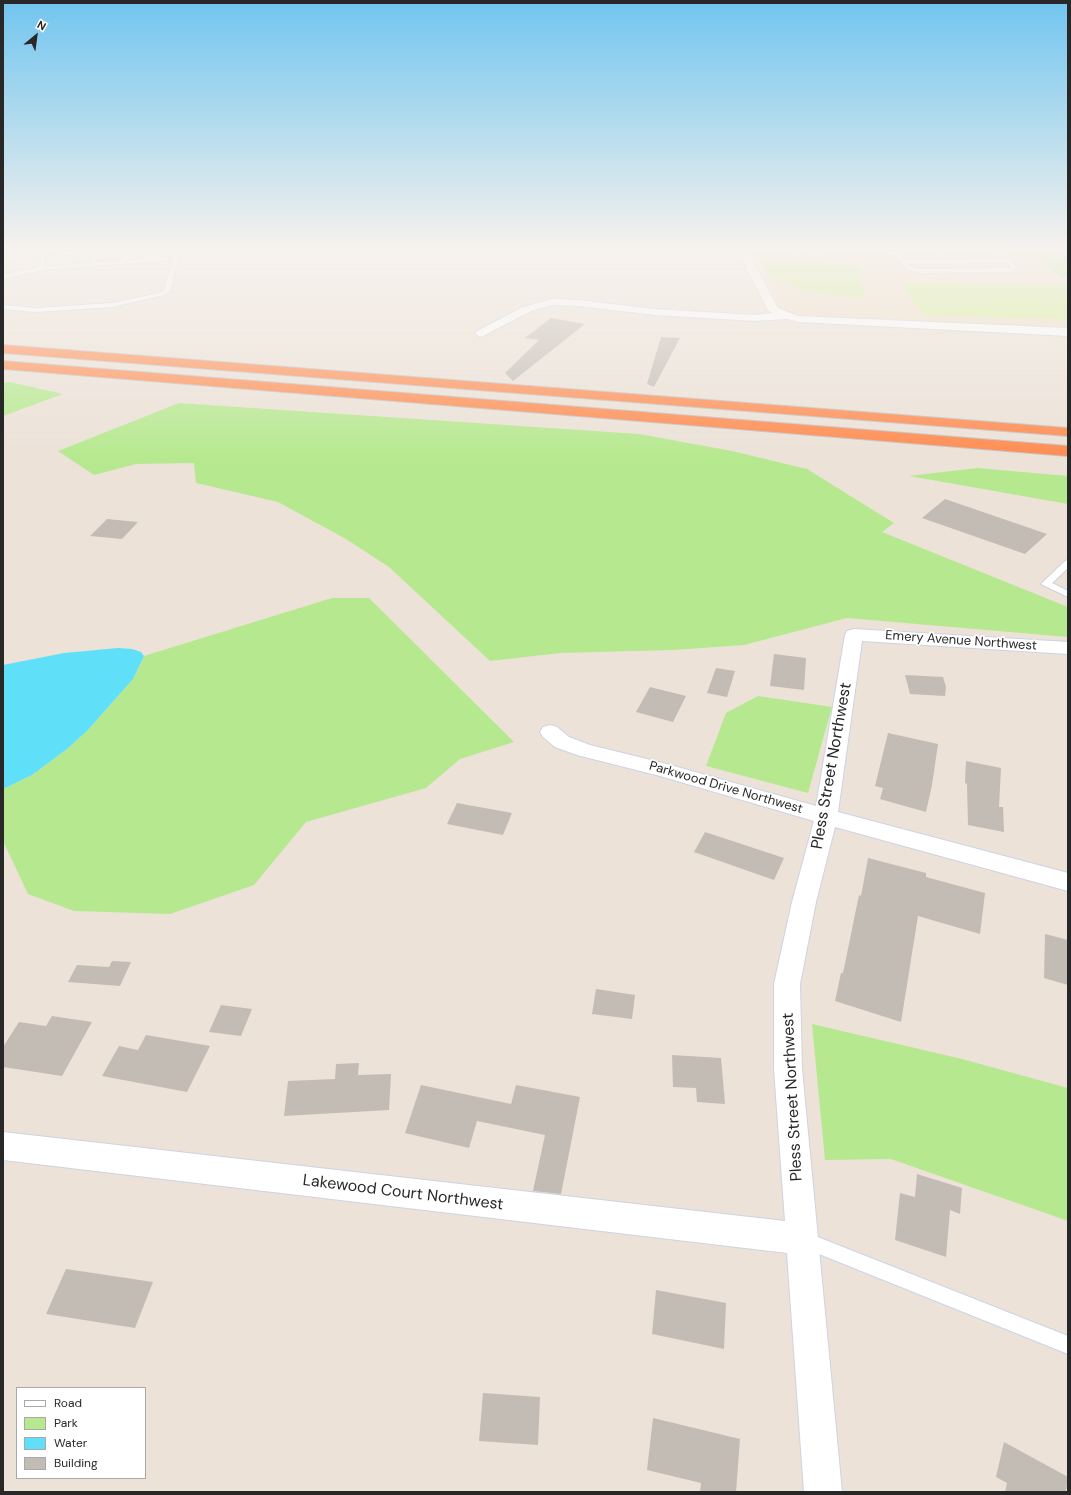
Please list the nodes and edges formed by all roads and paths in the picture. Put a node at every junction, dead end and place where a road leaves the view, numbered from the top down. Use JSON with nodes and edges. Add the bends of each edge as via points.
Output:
{"nodes":[{"id":1,"x":506,"y":320,"type":"edge"},
{"id":2,"x":814,"y":320,"type":"edge"},
{"id":3,"x":1068,"y":332,"type":"edge"},
{"id":4,"x":481,"y":333,"type":"dead end"},
{"id":5,"x":3,"y":349,"type":"edge"},
{"id":6,"x":3,"y":365,"type":"edge"},
{"id":7,"x":1068,"y":432,"type":"edge"},
{"id":8,"x":1068,"y":451,"type":"edge"},
{"id":9,"x":1068,"y":563,"type":"edge"},
{"id":10,"x":1068,"y":594,"type":"edge"},
{"id":11,"x":854,"y":635,"type":"joint"},
{"id":12,"x":1068,"y":648,"type":"edge"},
{"id":13,"x":550,"y":732,"type":"dead end"},
{"id":14,"x":826,"y":817,"type":"junction"},
{"id":15,"x":1068,"y":882,"type":"edge"},
{"id":16,"x":3,"y":1146,"type":"edge"},
{"id":17,"x":802,"y":1239,"type":"junction"},
{"id":18,"x":1068,"y":1345,"type":"edge"},
{"id":19,"x":823,"y":1492,"type":"edge"}],
"edges":[{"from":1,"to":4,"type":"street"},
{"from":2,"to":3,"type":"street"},
{"from":5,"to":7,"type":"highway"},
{"from":6,"to":8,"type":"highway"},
{"from":9,"to":10,"type":"lane","via":[[1046,584]]},
{"from":11,"to":12,"type":"street","name":"Emery Avenue Northwest"},
{"from":11,"to":14,"type":"street","name":"Pless Street Northwest"},
{"from":13,"to":14,"type":"street","name":"Parkwood Drive Northwest","via":[[562,742],[584,750]]},
{"from":14,"to":15,"type":"street","name":"Parkwood Drive Northwest"},
{"from":14,"to":17,"type":"street","name":"Pless Street Northwest","via":[[804,902],[788,984],[788,1069]]},
{"from":16,"to":17,"type":"street","name":"Lakewood Court Northwest"},
{"from":17,"to":18,"type":"lane"},
{"from":17,"to":19,"type":"street","name":"Pless Street Northwest"}]}
